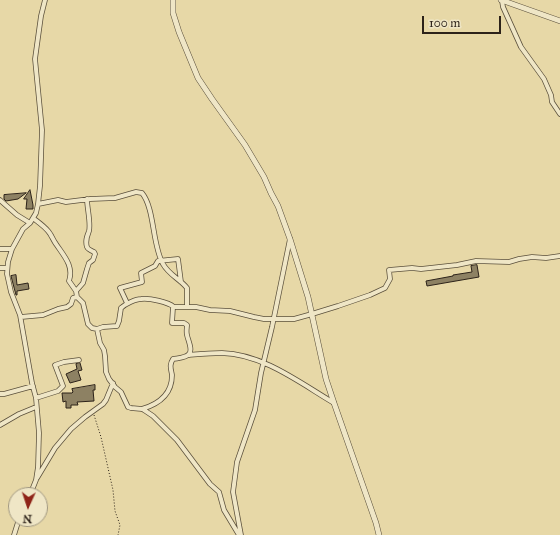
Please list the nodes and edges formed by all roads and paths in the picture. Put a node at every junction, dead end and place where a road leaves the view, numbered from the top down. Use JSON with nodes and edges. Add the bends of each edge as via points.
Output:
{"nodes":[{"id":1,"x":46,"y":0,"type":"edge"},
{"id":2,"x":173,"y":0,"type":"edge"},
{"id":3,"x":501,"y":0,"type":"edge"},
{"id":4,"x":560,"y":21,"type":"edge"},
{"id":5,"x":560,"y":114,"type":"edge"},
{"id":6,"x":87,"y":199,"type":"junction"},
{"id":7,"x":0,"y":200,"type":"edge"},
{"id":8,"x":38,"y":204,"type":"junction"},
{"id":9,"x":33,"y":218,"type":"junction"},
{"id":10,"x":30,"y":223,"type":"junction"},
{"id":11,"x":290,"y":238,"type":"junction"},
{"id":12,"x":0,"y":249,"type":"edge"},
{"id":13,"x":12,"y":249,"type":"junction"},
{"id":14,"x":560,"y":256,"type":"edge"},
{"id":15,"x":161,"y":260,"type":"junction"},
{"id":16,"x":0,"y":268,"type":"edge"},
{"id":17,"x":7,"y":268,"type":"junction"},
{"id":18,"x":181,"y":282,"type":"junction"},
{"id":19,"x":76,"y":291,"type":"junction"},
{"id":20,"x":77,"y":297,"type":"junction"},
{"id":21,"x":127,"y":303,"type":"junction"},
{"id":22,"x":173,"y":307,"type":"junction"},
{"id":23,"x":187,"y":307,"type":"junction"},
{"id":24,"x":312,"y":314,"type":"junction"},
{"id":25,"x":21,"y":317,"type":"junction"},
{"id":26,"x":274,"y":319,"type":"junction"},
{"id":27,"x":97,"y":329,"type":"junction"},
{"id":28,"x":188,"y":355,"type":"junction"},
{"id":29,"x":78,"y":360,"type":"dead end"},
{"id":30,"x":263,"y":362,"type":"junction"},
{"id":31,"x":113,"y":383,"type":"junction"},
{"id":32,"x":33,"y":386,"type":"junction"},
{"id":33,"x":0,"y":394,"type":"edge"},
{"id":34,"x":36,"y":398,"type":"junction"},
{"id":35,"x":334,"y":403,"type":"junction"},
{"id":36,"x":36,"y":407,"type":"junction"},
{"id":37,"x":142,"y":409,"type":"junction"},
{"id":38,"x":92,"y":411,"type":"junction"},
{"id":39,"x":0,"y":425,"type":"edge"},
{"id":40,"x":36,"y":478,"type":"junction"},
{"id":41,"x":33,"y":487,"type":"edge"},
{"id":42,"x":118,"y":535,"type":"edge"},
{"id":43,"x":240,"y":535,"type":"edge"},
{"id":44,"x":379,"y":535,"type":"edge"}],
"edges":[{"from":1,"to":8,"type":"street","via":[[35,59],[42,130]]},
{"from":2,"to":11,"type":"street","via":[[173,13],[178,32],[198,78],[245,145],[264,178]]},
{"from":3,"to":4,"type":"street"},
{"from":3,"to":5,"type":"street","via":[[521,47],[544,79],[552,102]]},
{"from":6,"to":8,"type":"street"},
{"from":6,"to":15,"type":"street","via":[[115,198],[136,192],[143,194],[148,204]]},
{"from":6,"to":19,"type":"street","via":[[87,247],[95,254],[83,283]]},
{"from":7,"to":10,"type":"street"},
{"from":8,"to":9,"type":"street"},
{"from":9,"to":10,"type":"street"},
{"from":9,"to":19,"type":"street","via":[[48,231],[65,256],[71,275],[69,281]]},
{"from":10,"to":13,"type":"street","via":[[23,229]]},
{"from":11,"to":24,"type":"street"},
{"from":11,"to":26,"type":"street"},
{"from":12,"to":13,"type":"street"},
{"from":13,"to":17,"type":"street"},
{"from":14,"to":24,"type":"street","via":[[389,270],[390,279],[385,288]]},
{"from":15,"to":18,"type":"street","via":[[168,271]]},
{"from":15,"to":18,"type":"street","via":[[178,259]]},
{"from":15,"to":21,"type":"street","via":[[141,274],[142,282],[120,288]]},
{"from":16,"to":17,"type":"street"},
{"from":17,"to":25,"type":"street","via":[[11,292]]},
{"from":18,"to":23,"type":"street","via":[[187,288]]},
{"from":19,"to":20,"type":"street"},
{"from":20,"to":25,"type":"street","via":[[66,307],[40,316]]},
{"from":20,"to":27,"type":"street","via":[[83,303],[88,324]]},
{"from":21,"to":22,"type":"street","via":[[140,298],[170,304]]},
{"from":21,"to":27,"type":"street","via":[[121,308],[117,326]]},
{"from":22,"to":23,"type":"street"},
{"from":22,"to":28,"type":"street","via":[[172,324],[187,324],[190,347]]},
{"from":23,"to":26,"type":"street"},
{"from":24,"to":26,"type":"street","via":[[290,319]]},
{"from":24,"to":35,"type":"street","via":[[326,379]]},
{"from":25,"to":32,"type":"street"},
{"from":26,"to":30,"type":"street"},
{"from":27,"to":31,"type":"street","via":[[104,350],[106,372]]},
{"from":28,"to":30,"type":"street","via":[[223,353]]},
{"from":28,"to":37,"type":"street","via":[[173,359],[170,363],[171,380],[164,398]]},
{"from":29,"to":34,"type":"street","via":[[55,365],[63,386],[58,391]]},
{"from":30,"to":35,"type":"street"},
{"from":30,"to":43,"type":"street","via":[[255,410],[237,462],[233,492]]},
{"from":31,"to":37,"type":"street","via":[[121,392],[128,407]]},
{"from":31,"to":38,"type":"street","via":[[106,400]]},
{"from":32,"to":33,"type":"street"},
{"from":32,"to":34,"type":"street"},
{"from":34,"to":36,"type":"street"},
{"from":35,"to":44,"type":"street"},
{"from":36,"to":39,"type":"street"},
{"from":36,"to":40,"type":"street","via":[[39,433]]},
{"from":37,"to":43,"type":"street","via":[[153,416],[177,440],[219,492],[224,510]]},
{"from":38,"to":40,"type":"street","via":[[62,439]]},
{"from":38,"to":42,"type":"path","via":[[101,437],[113,490],[120,525]]},
{"from":40,"to":41,"type":"street"}]}
